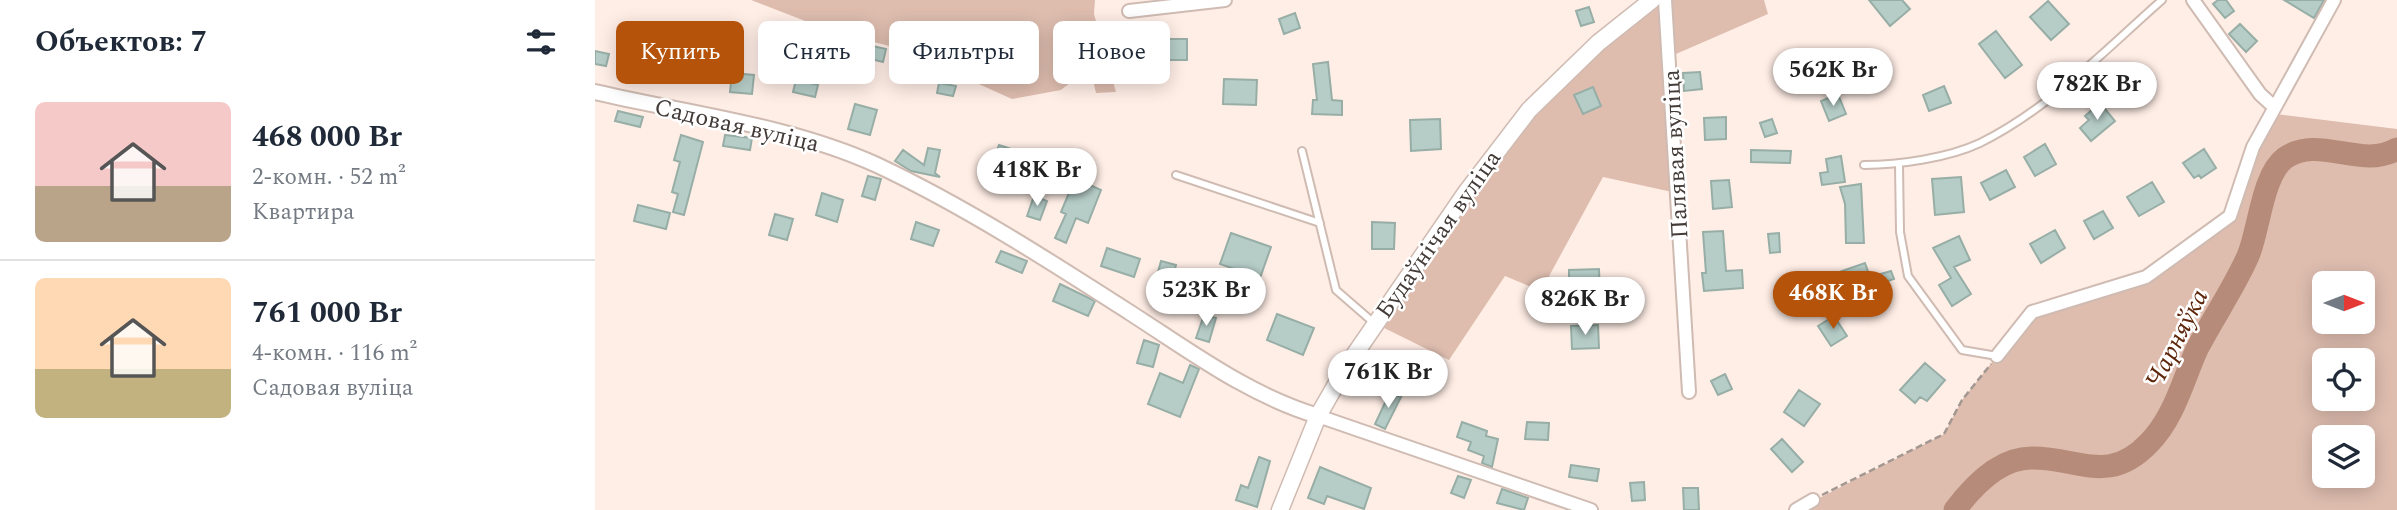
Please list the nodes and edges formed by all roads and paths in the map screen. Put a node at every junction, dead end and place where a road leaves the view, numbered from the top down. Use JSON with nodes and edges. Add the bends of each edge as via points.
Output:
{"nodes":[{"id":1,"x":1225,"y":0,"type":"edge"},
{"id":2,"x":1652,"y":0,"type":"edge"},
{"id":3,"x":1665,"y":0,"type":"edge"},
{"id":4,"x":2162,"y":0,"type":"edge"},
{"id":5,"x":2193,"y":0,"type":"edge"},
{"id":6,"x":2334,"y":0,"type":"edge"},
{"id":7,"x":1129,"y":11,"type":"dead end"},
{"id":8,"x":595,"y":92,"type":"edge"},
{"id":9,"x":2273,"y":106,"type":"junction"},
{"id":10,"x":1302,"y":152,"type":"dead end"},
{"id":11,"x":1864,"y":165,"type":"dead end"},
{"id":12,"x":1899,"y":165,"type":"junction"},
{"id":13,"x":1176,"y":175,"type":"dead end"},
{"id":14,"x":1319,"y":223,"type":"junction"},
{"id":15,"x":1374,"y":323,"type":"junction"},
{"id":16,"x":1997,"y":356,"type":"junction"},
{"id":17,"x":1689,"y":392,"type":"dead end"},
{"id":18,"x":1318,"y":415,"type":"junction"},
{"id":19,"x":1813,"y":500,"type":"joint"},
{"id":20,"x":1280,"y":510,"type":"edge"},
{"id":21,"x":1591,"y":510,"type":"edge"},
{"id":22,"x":1796,"y":510,"type":"edge"}],
"edges":[{"from":1,"to":7,"type":"street"},
{"from":2,"to":15,"type":"main road","name":"Будаўнічая вуліца","via":[[1598,43],[1529,110]]},
{"from":3,"to":17,"type":"street","name":"Палявая вуліца"},
{"from":4,"to":12,"type":"lane","via":[[2018,122],[1977,144]]},
{"from":5,"to":9,"type":"street"},
{"from":6,"to":9,"type":"street"},
{"from":8,"to":18,"type":"street","name":"Садовая вуліца","via":[[781,131],[878,166],[1083,282],[1238,382],[1283,405]]},
{"from":9,"to":16,"type":"street","via":[[2253,147],[2230,216],[2146,277],[2032,312]]},
{"from":10,"to":14,"type":"lane"},
{"from":11,"to":12,"type":"lane"},
{"from":12,"to":16,"type":"lane","via":[[1900,232],[1908,276],[1962,350]]},
{"from":13,"to":14,"type":"lane"},
{"from":14,"to":15,"type":"lane","via":[[1336,290]]},
{"from":15,"to":18,"type":"main road","name":"Будаўнічая вуліца"},
{"from":16,"to":19,"type":"path","via":[[1962,400],[1944,433]]},
{"from":18,"to":20,"type":"main road","name":"Будаўнічая вуліца"},
{"from":18,"to":21,"type":"street","name":"Садовая вуліца"},
{"from":19,"to":22,"type":"street"}]}
